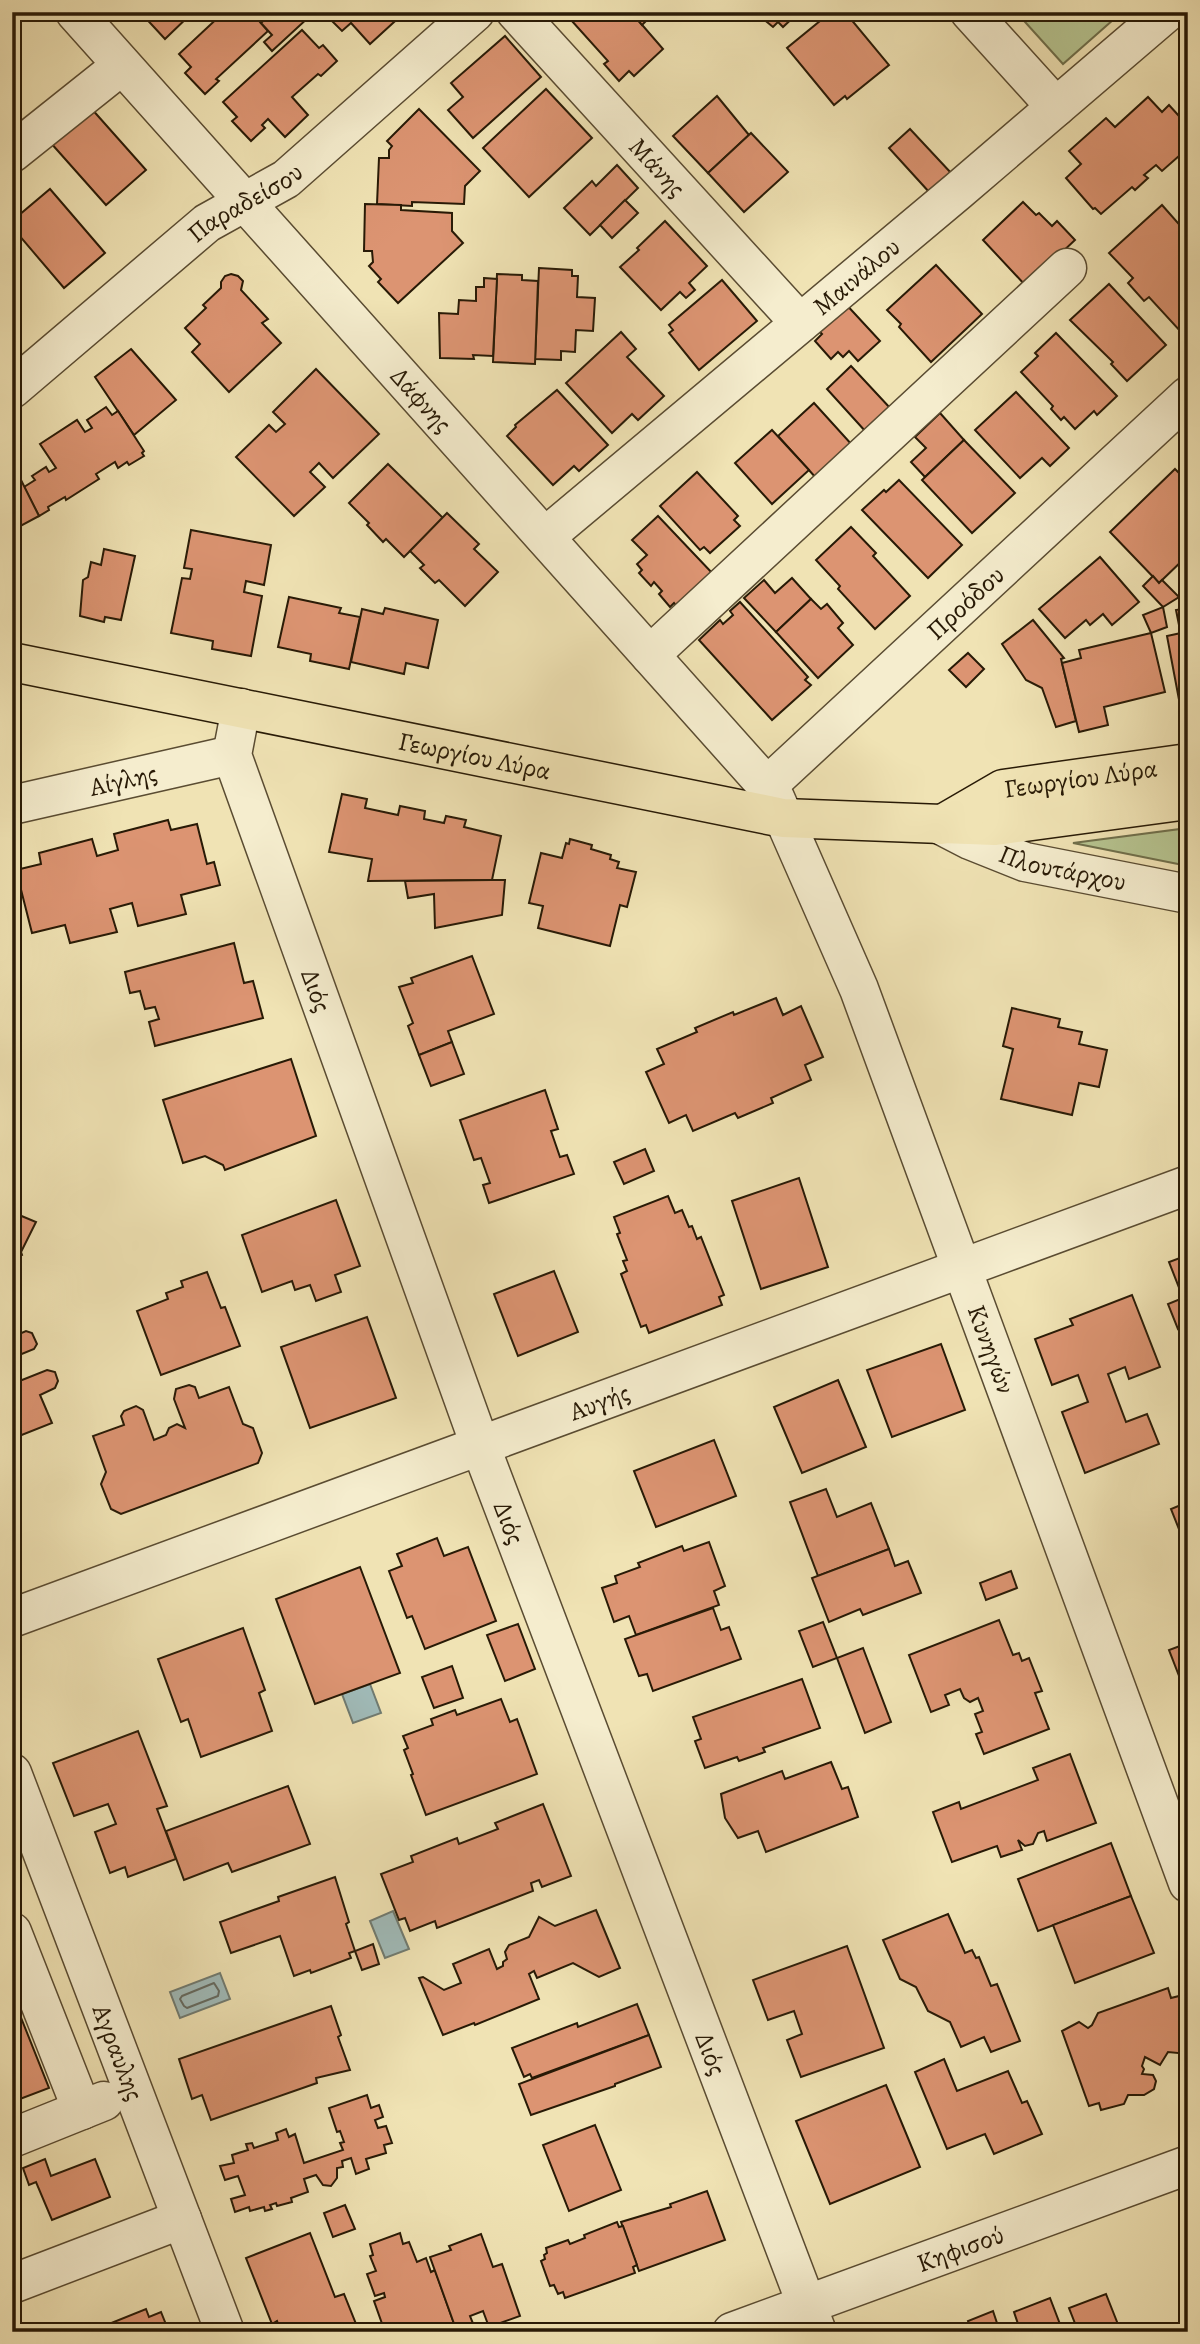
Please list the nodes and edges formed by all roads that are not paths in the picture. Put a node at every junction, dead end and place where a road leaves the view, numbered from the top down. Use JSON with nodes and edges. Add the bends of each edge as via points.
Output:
{"nodes":[{"id":1,"x":75,"y":12,"type":"edge"},
{"id":2,"x":475,"y":12,"type":"edge"},
{"id":3,"x":516,"y":12,"type":"edge"},
{"id":4,"x":970,"y":12,"type":"edge"},
{"id":5,"x":1167,"y":12,"type":"edge"},
{"id":6,"x":121,"y":66,"type":"junction"},
{"id":7,"x":1056,"y":107,"type":"junction"},
{"id":8,"x":12,"y":153,"type":"edge"},
{"id":9,"x":246,"y":203,"type":"junction"},
{"id":10,"x":1067,"y":268,"type":"dead end"},
{"id":11,"x":800,"y":323,"type":"junction"},
{"id":12,"x":12,"y":389,"type":"edge"},
{"id":13,"x":1188,"y":396,"type":"edge"},
{"id":14,"x":545,"y":537,"type":"junction"},
{"id":15,"x":650,"y":655,"type":"junction"},
{"id":16,"x":12,"y":662,"type":"edge"},
{"id":17,"x":241,"y":708,"type":"junction"},
{"id":18,"x":232,"y":755,"type":"junction"},
{"id":19,"x":1188,"y":764,"type":"edge"},
{"id":20,"x":1188,"y":800,"type":"edge"},
{"id":21,"x":775,"y":802,"type":"junction"},
{"id":22,"x":12,"y":805,"type":"edge"},
{"id":23,"x":941,"y":825,"type":"junction"},
{"id":24,"x":1188,"y":894,"type":"edge"},
{"id":25,"x":1188,"y":1185,"type":"edge"},
{"id":26,"x":961,"y":1269,"type":"junction"},
{"id":27,"x":480,"y":1445,"type":"junction"},
{"id":28,"x":12,"y":1618,"type":"edge"},
{"id":29,"x":12,"y":1773,"type":"edge"},
{"id":30,"x":1188,"y":1883,"type":"edge"},
{"id":31,"x":12,"y":1932,"type":"edge"},
{"id":32,"x":132,"y":2089,"type":"junction"},
{"id":33,"x":82,"y":2110,"type":"junction"},
{"id":34,"x":12,"y":2138,"type":"edge"},
{"id":35,"x":1188,"y":2165,"type":"edge"},
{"id":36,"x":182,"y":2219,"type":"junction"},
{"id":37,"x":12,"y":2284,"type":"edge"},
{"id":38,"x":812,"y":2318,"type":"edge"},
{"id":39,"x":225,"y":2332,"type":"edge"},
{"id":40,"x":732,"y":2332,"type":"edge"}],
"edges":[{"from":1,"to":6,"type":"street","name":"Δάφνης"},
{"from":2,"to":9,"type":"street","name":"Παραδείσου","via":[[286,179]]},
{"from":3,"to":11,"type":"street","name":"Μάνης"},
{"from":4,"to":7,"type":"street"},
{"from":5,"to":7,"type":"street","name":"Μαινάλου"},
{"from":6,"to":8,"type":"street"},
{"from":6,"to":9,"type":"street","name":"Δάφνης"},
{"from":7,"to":11,"type":"street","name":"Μαινάλου"},
{"from":9,"to":12,"type":"street","name":"Παραδείσου","via":[[207,223]]},
{"from":9,"to":14,"type":"street","name":"Δάφνης"},
{"from":10,"to":15,"type":"street"},
{"from":11,"to":14,"type":"street","name":"Μαινάλου"},
{"from":13,"to":21,"type":"street","name":"Προόδου"},
{"from":14,"to":15,"type":"street","name":"Δάφνης"},
{"from":15,"to":21,"type":"street","name":"Δάφνης"},
{"from":16,"to":17,"type":"main road","name":"Γεωργίου Λύρα"},
{"from":17,"to":18,"type":"street"},
{"from":17,"to":21,"type":"main road","name":"Γεωργίου Λύρα"},
{"from":18,"to":22,"type":"street","name":"Αίγλης"},
{"from":18,"to":27,"type":"street","name":"Διός"},
{"from":19,"to":23,"type":"main road","name":"Γεωργίου Λύρα","via":[[1003,789]]},
{"from":20,"to":23,"type":"main road","name":"Γεωργίου Λύρα","via":[[995,826]]},
{"from":21,"to":23,"type":"main road","name":"Γεωργίου Λύρα"},
{"from":21,"to":26,"type":"street","name":"Κυνηγών","via":[[859,989]]},
{"from":23,"to":24,"type":"street","name":"Πλουτάρχου","via":[[1025,862]]},
{"from":25,"to":26,"type":"street","name":"Αυγής"},
{"from":26,"to":27,"type":"street","name":"Αυγής"},
{"from":26,"to":30,"type":"street","name":"Κυνηγών"},
{"from":27,"to":28,"type":"street","name":"Αυγής"},
{"from":27,"to":38,"type":"street","name":"Διός"},
{"from":29,"to":32,"type":"street","name":"Αγραυλης"},
{"from":31,"to":33,"type":"street"},
{"from":32,"to":33,"type":"street"},
{"from":32,"to":36,"type":"street","name":"Αγραυλης"},
{"from":33,"to":34,"type":"street"},
{"from":35,"to":38,"type":"street","name":"Κηφισού"},
{"from":36,"to":37,"type":"street"},
{"from":36,"to":39,"type":"street","name":"Αγραυλης"},
{"from":38,"to":40,"type":"street","name":"Κηφισού"}]}
